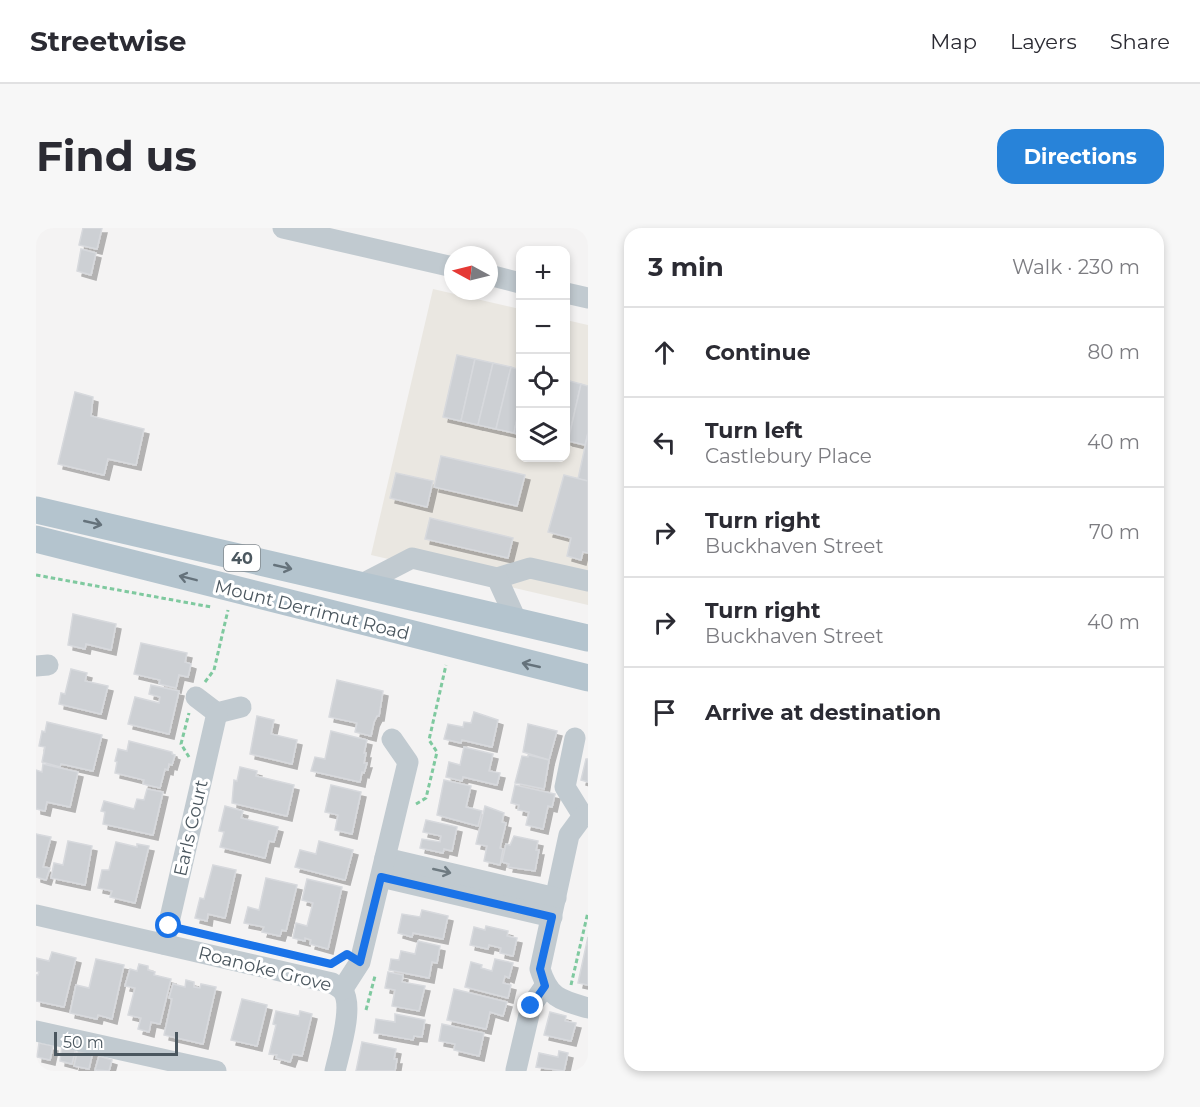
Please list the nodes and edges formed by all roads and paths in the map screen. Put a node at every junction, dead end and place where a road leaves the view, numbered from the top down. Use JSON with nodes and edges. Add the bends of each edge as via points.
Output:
{"nodes":[{"id":1,"x":283,"y":228,"type":"edge"},
{"id":2,"x":444,"y":265,"type":"edge"},
{"id":3,"x":498,"y":277,"type":"edge"},
{"id":4,"x":516,"y":281,"type":"edge"},
{"id":5,"x":570,"y":294,"type":"edge"},
{"id":6,"x":588,"y":298,"type":"edge"},
{"id":7,"x":36,"y":510,"type":"edge"},
{"id":8,"x":36,"y":539,"type":"edge"},
{"id":9,"x":36,"y":575,"type":"edge"},
{"id":10,"x":497,"y":578,"type":"junction"},
{"id":11,"x":588,"y":581,"type":"edge"},
{"id":12,"x":360,"y":585,"type":"junction"},
{"id":13,"x":217,"y":608,"type":"dead end"},
{"id":14,"x":228,"y":610,"type":"dead end"},
{"id":15,"x":473,"y":612,"type":"junction"},
{"id":16,"x":513,"y":614,"type":"junction"},
{"id":17,"x":588,"y":624,"type":"edge"},
{"id":18,"x":588,"y":638,"type":"edge"},
{"id":19,"x":446,"y":665,"type":"dead end"},
{"id":20,"x":588,"y":678,"type":"edge"},
{"id":21,"x":198,"y":694,"type":"joint"},
{"id":22,"x":241,"y":707,"type":"dead end"},
{"id":23,"x":217,"y":713,"type":"junction"},
{"id":24,"x":575,"y":738,"type":"dead end"},
{"id":25,"x":392,"y":740,"type":"dead end"},
{"id":26,"x":414,"y":806,"type":"dead end"},
{"id":27,"x":586,"y":816,"type":"edge"},
{"id":28,"x":383,"y":867,"type":"junction"},
{"id":29,"x":554,"y":907,"type":"junction"},
{"id":30,"x":588,"y":912,"type":"edge"},
{"id":31,"x":36,"y":915,"type":"edge"},
{"id":32,"x":164,"y":944,"type":"junction"},
{"id":33,"x":545,"y":986,"type":"junction"},
{"id":34,"x":342,"y":990,"type":"junction"},
{"id":35,"x":567,"y":1002,"type":"junction"},
{"id":36,"x":588,"y":1008,"type":"edge"},
{"id":37,"x":36,"y":1031,"type":"edge"},
{"id":38,"x":516,"y":1070,"type":"edge"},
{"id":39,"x":216,"y":1071,"type":"edge"},
{"id":40,"x":335,"y":1071,"type":"edge"}],
"edges":[{"from":1,"to":2,"type":"street"},
{"from":3,"to":4,"type":"street"},
{"from":5,"to":6,"type":"street"},
{"from":7,"to":12,"type":"main road","name":"Mount Derrimut Road","number":"40","one_way":true},
{"from":20,"to":8,"type":"main road","name":"Mount Derrimut Road","number":"40","one_way":true},
{"from":9,"to":13,"type":"path"},
{"from":10,"to":11,"type":"street","via":[[530,568]]},
{"from":10,"to":12,"type":"street","via":[[412,558]]},
{"from":10,"to":16,"type":"street"},
{"from":12,"to":15,"type":"main road","name":"Mount Derrimut Road","number":"40"},
{"from":14,"to":21,"type":"path","via":[[214,670]]},
{"from":15,"to":16,"type":"main road"},
{"from":15,"to":18,"type":"main road","name":"Mount Derrimut Road","number":"40"},
{"from":16,"to":17,"type":"main road"},
{"from":19,"to":26,"type":"path","via":[[429,740],[437,752],[426,798]]},
{"from":21,"to":23,"type":"street"},
{"from":22,"to":23,"type":"street"},
{"from":23,"to":32,"type":"street","name":"Earls Court"},
{"from":24,"to":27,"type":"street","via":[[565,787]]},
{"from":25,"to":28,"type":"street","via":[[408,762]]},
{"from":27,"to":29,"type":"street","via":[[569,835]]},
{"from":28,"to":29,"type":"street"},
{"from":28,"to":34,"type":"street","via":[[360,962]]},
{"from":29,"to":33,"type":"street","via":[[540,969]]},
{"from":30,"to":35,"type":"path"},
{"from":31,"to":32,"type":"street","name":"Roanoke Grove"},
{"from":32,"to":34,"type":"street","name":"Roanoke Grove","via":[[324,981]]},
{"from":33,"to":35,"type":"street"},
{"from":33,"to":38,"type":"street","via":[[531,1006]]},
{"from":34,"to":40,"type":"street","name":"Roanoke Grove","via":[[348,1010]]},
{"from":35,"to":36,"type":"street"},
{"from":37,"to":39,"type":"street"}]}
